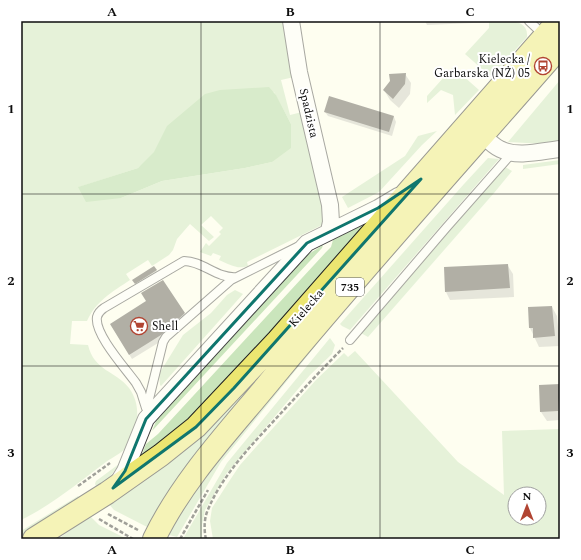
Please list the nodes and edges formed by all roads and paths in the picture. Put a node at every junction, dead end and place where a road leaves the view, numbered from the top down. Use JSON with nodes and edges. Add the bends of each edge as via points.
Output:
{"nodes":[{"id":1,"x":291,"y":21,"type":"edge"},
{"id":2,"x":529,"y":21,"type":"edge"},
{"id":3,"x":555,"y":35,"type":"edge"},
{"id":4,"x":483,"y":135,"type":"junction"},
{"id":5,"x":560,"y":149,"type":"edge"},
{"id":6,"x":513,"y":152,"type":"junction"},
{"id":7,"x":421,"y":179,"type":"junction"},
{"id":8,"x":330,"y":205,"type":"junction"},
{"id":9,"x":350,"y":222,"type":"junction"},
{"id":10,"x":329,"y":231,"type":"junction"},
{"id":11,"x":307,"y":243,"type":"junction"},
{"id":12,"x":237,"y":277,"type":"junction"},
{"id":13,"x":350,"y":340,"type":"joint"},
{"id":14,"x":146,"y":408,"type":"junction"},
{"id":15,"x":141,"y":428,"type":"junction"},
{"id":16,"x":111,"y":462,"type":"dead end"},
{"id":17,"x":74,"y":490,"type":"dead end"},
{"id":18,"x":105,"y":494,"type":"junction"},
{"id":19,"x":34,"y":539,"type":"edge"},
{"id":20,"x":155,"y":539,"type":"edge"},
{"id":21,"x":206,"y":539,"type":"edge"}],
"edges":[{"from":1,"to":8,"type":"street","name":"Spadzista","via":[[299,72]]},
{"from":2,"to":3,"type":"lane"},
{"from":3,"to":4,"type":"main road","name":"Kielecka","number":"735"},
{"from":3,"to":7,"type":"main road","name":"Kielecka","number":"735"},
{"from":4,"to":6,"type":"street","via":[[500,149]]},
{"from":4,"to":20,"type":"main road","name":"Kielecka","number":"735","via":[[318,324],[195,472],[167,514]]},
{"from":5,"to":6,"type":"street"},
{"from":6,"to":13,"type":"lane"},
{"from":7,"to":9,"type":"street","via":[[388,203]]},
{"from":7,"to":18,"type":"main road","name":"Kielecka","number":"735","via":[[196,427]]},
{"from":8,"to":9,"type":"street","via":[[337,216]]},
{"from":8,"to":10,"type":"street","name":"Spadzista"},
{"from":9,"to":10,"type":"street"},
{"from":10,"to":11,"type":"street"},
{"from":11,"to":12,"type":"lane"},
{"from":11,"to":15,"type":"street","via":[[146,419]]},
{"from":12,"to":14,"type":"lane","via":[[166,337]]},
{"from":12,"to":14,"type":"lane","via":[[223,277],[184,261],[104,308],[97,315],[101,334],[136,383]]},
{"from":13,"to":21,"type":"path","via":[[244,453],[224,480],[207,512]]},
{"from":14,"to":15,"type":"lane"},
{"from":15,"to":18,"type":"street","via":[[125,471]]},
{"from":16,"to":17,"type":"path"},
{"from":18,"to":19,"type":"main road","name":"Kielecka","number":"735"},
{"from":18,"to":20,"type":"path","via":[[109,516]]}]}
